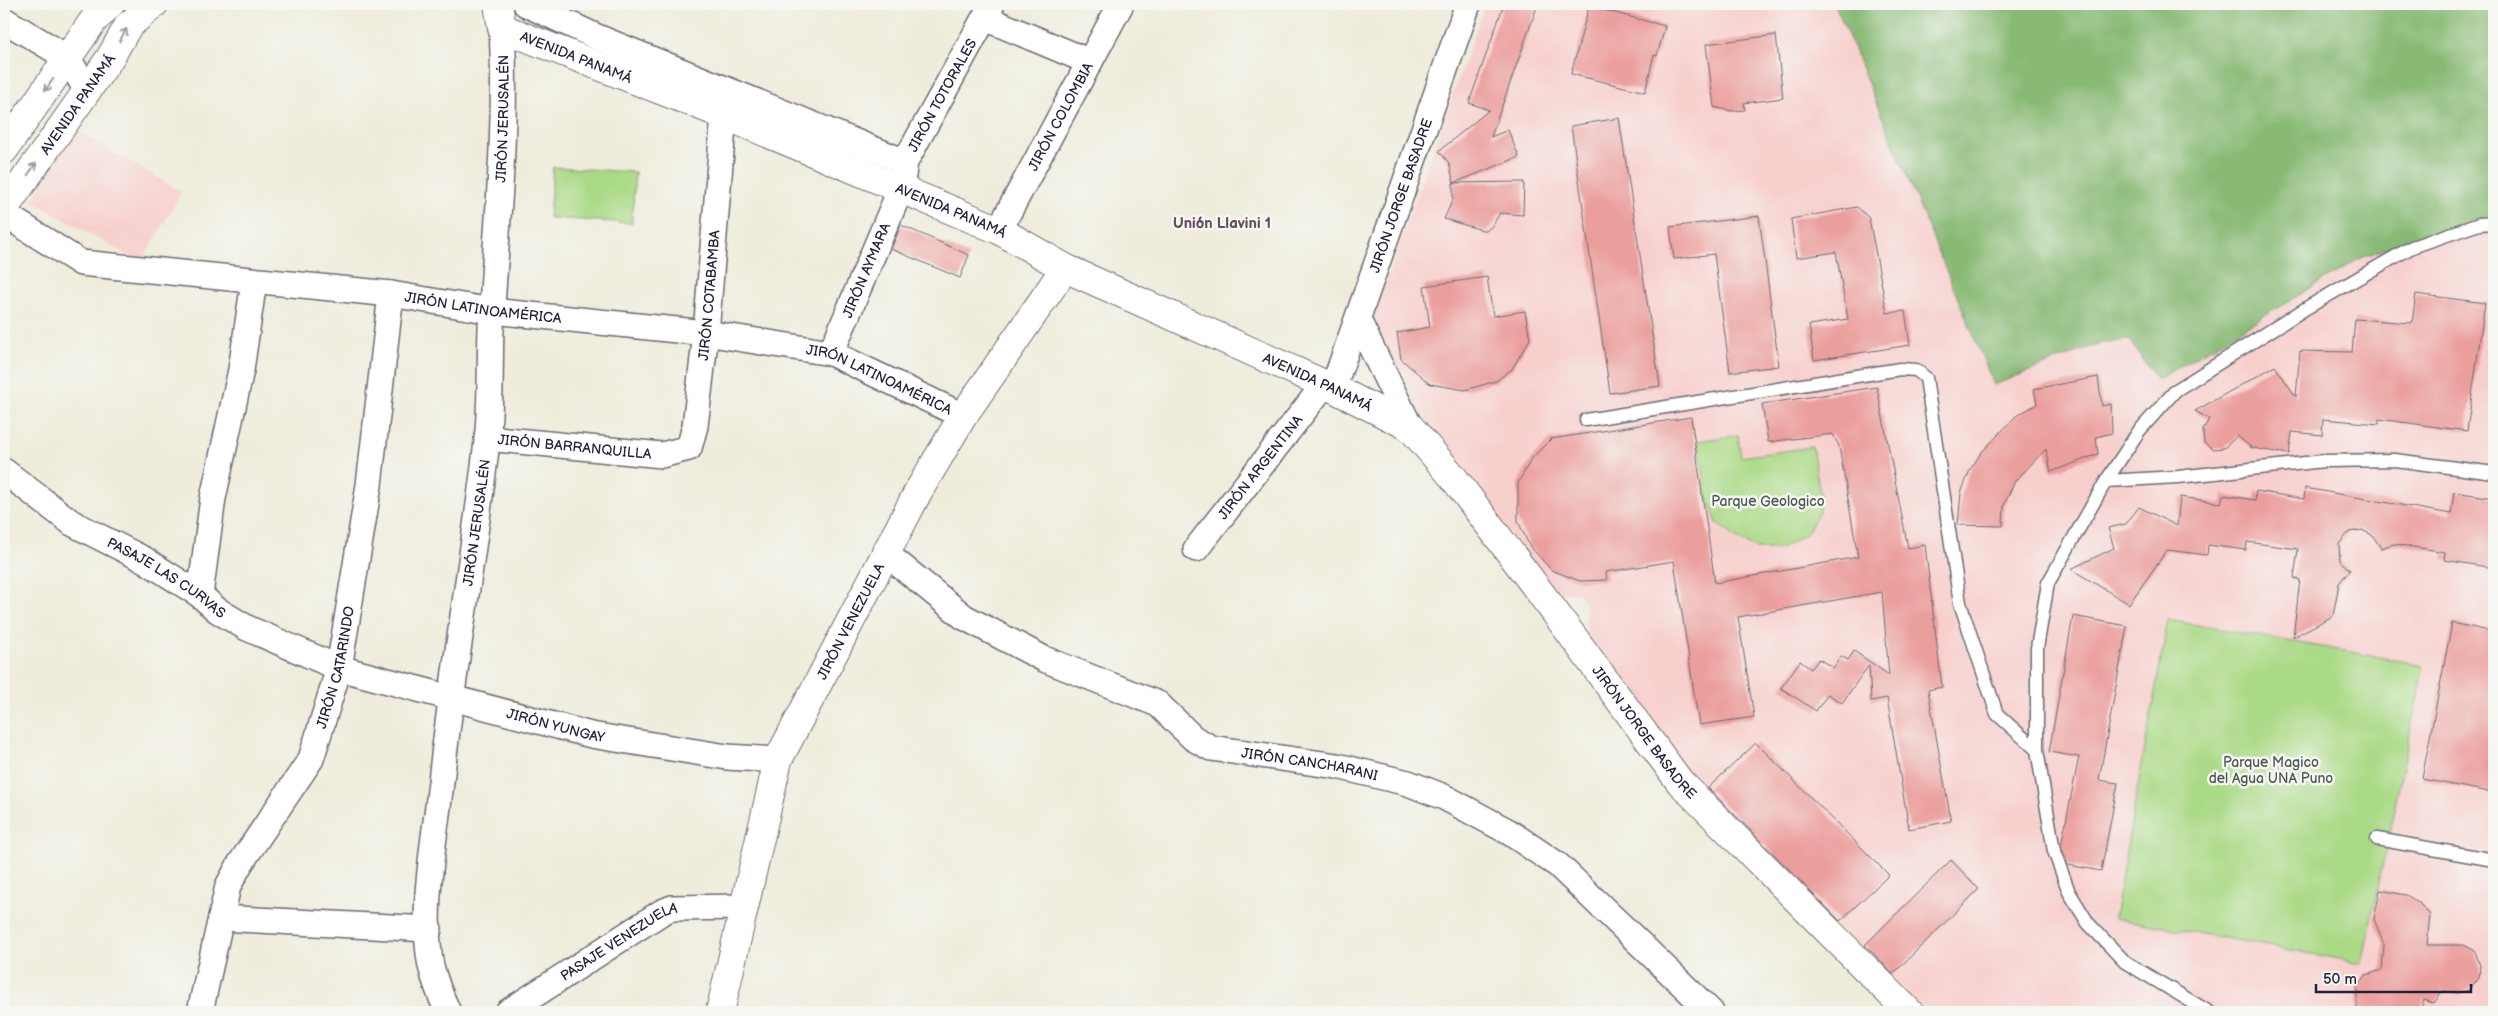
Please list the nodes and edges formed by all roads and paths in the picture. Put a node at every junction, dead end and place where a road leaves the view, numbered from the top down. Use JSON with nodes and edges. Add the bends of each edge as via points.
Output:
{"nodes":[{"id":1,"x":110,"y":4,"type":"edge"},
{"id":2,"x":154,"y":4,"type":"edge"},
{"id":3,"x":526,"y":4,"type":"edge"},
{"id":4,"x":1121,"y":4,"type":"edge"},
{"id":5,"x":1468,"y":4,"type":"edge"},
{"id":6,"x":989,"y":11,"type":"edge"},
{"id":7,"x":500,"y":16,"type":"edge"},
{"id":8,"x":4,"y":20,"type":"edge"},
{"id":9,"x":68,"y":58,"type":"junction"},
{"id":10,"x":1090,"y":62,"type":"junction"},
{"id":11,"x":87,"y":91,"type":"junction"},
{"id":12,"x":724,"y":115,"type":"junction"},
{"id":13,"x":4,"y":150,"type":"edge"},
{"id":14,"x":903,"y":175,"type":"junction"},
{"id":15,"x":4,"y":209,"type":"edge"},
{"id":16,"x":4,"y":214,"type":"edge"},
{"id":17,"x":2494,"y":222,"type":"edge"},
{"id":18,"x":999,"y":230,"type":"junction"},
{"id":19,"x":1065,"y":268,"type":"junction"},
{"id":20,"x":254,"y":281,"type":"junction"},
{"id":21,"x":390,"y":294,"type":"junction"},
{"id":22,"x":492,"y":311,"type":"junction"},
{"id":23,"x":1358,"y":320,"type":"junction"},
{"id":24,"x":706,"y":332,"type":"junction"},
{"id":25,"x":831,"y":353,"type":"junction"},
{"id":26,"x":1328,"y":387,"type":"junction"},
{"id":27,"x":962,"y":416,"type":"junction"},
{"id":28,"x":1586,"y":420,"type":"dead end"},
{"id":29,"x":1410,"y":427,"type":"junction"},
{"id":30,"x":487,"y":438,"type":"junction"},
{"id":31,"x":662,"y":455,"type":"joint"},
{"id":32,"x":4,"y":471,"type":"edge"},
{"id":33,"x":2494,"y":472,"type":"edge"},
{"id":34,"x":2106,"y":481,"type":"junction"},
{"id":35,"x":1196,"y":550,"type":"dead end"},
{"id":36,"x":885,"y":553,"type":"junction"},
{"id":37,"x":200,"y":595,"type":"junction"},
{"id":38,"x":338,"y":668,"type":"junction"},
{"id":39,"x":450,"y":698,"type":"junction"},
{"id":40,"x":2037,"y":750,"type":"junction"},
{"id":41,"x":778,"y":760,"type":"junction"},
{"id":42,"x":2376,"y":839,"type":"dead end"},
{"id":43,"x":2494,"y":860,"type":"edge"},
{"id":44,"x":743,"y":907,"type":"junction"},
{"id":45,"x":221,"y":918,"type":"junction"},
{"id":46,"x":429,"y":928,"type":"junction"},
{"id":47,"x":200,"y":1012,"type":"edge"},
{"id":48,"x":448,"y":1012,"type":"edge"},
{"id":49,"x":508,"y":1012,"type":"edge"},
{"id":50,"x":720,"y":1012,"type":"edge"},
{"id":51,"x":1710,"y":1012,"type":"edge"},
{"id":52,"x":1909,"y":1012,"type":"edge"},
{"id":53,"x":2209,"y":1012,"type":"edge"}],
"edges":[{"from":1,"to":9,"type":"street","via":[[93,21]]},
{"from":11,"to":2,"type":"street","name":"AVENIDA PANAMÁ","one_way":true,"via":[[128,26]]},
{"from":3,"to":14,"type":"street","name":"AVENIDA PANAMÁ"},
{"from":4,"to":10,"type":"street","name":"JIRÓN COLOMBIA"},
{"from":5,"to":23,"type":"street","name":"JIRÓN JORGE BASADRE"},
{"from":6,"to":10,"type":"street"},
{"from":6,"to":14,"type":"street","name":"JIRÓN TOTORALES"},
{"from":7,"to":12,"type":"street","name":"AVENIDA PANAMÁ"},
{"from":7,"to":22,"type":"street","name":"JIRÓN JERUSALÉN","via":[[504,72],[503,135]]},
{"from":8,"to":9,"type":"street"},
{"from":9,"to":11,"type":"street"},
{"from":9,"to":13,"type":"street","one_way":true},
{"from":10,"to":18,"type":"street","name":"JIRÓN COLOMBIA"},
{"from":15,"to":11,"type":"street","name":"AVENIDA PANAMÁ","one_way":true},
{"from":12,"to":14,"type":"street","name":"AVENIDA PANAMÁ"},
{"from":12,"to":24,"type":"street","name":"JIRÓN COTABAMBA"},
{"from":14,"to":18,"type":"street","name":"AVENIDA PANAMÁ"},
{"from":14,"to":25,"type":"street","name":"JIRÓN AYMARA"},
{"from":16,"to":20,"type":"street","name":"JIRÓN LATINOAMÉRICA","via":[[81,263]]},
{"from":17,"to":34,"type":"lane","via":[[2412,247],[2308,306],[2176,390],[2139,431]]},
{"from":18,"to":19,"type":"street","name":"AVENIDA PANAMÁ"},
{"from":19,"to":26,"type":"street","name":"AVENIDA PANAMÁ"},
{"from":19,"to":27,"type":"street","name":"JIRÓN VENEZUELA"},
{"from":20,"to":21,"type":"street","name":"JIRÓN LATINOAMÉRICA"},
{"from":20,"to":37,"type":"street","via":[[240,370],[213,498]]},
{"from":21,"to":22,"type":"street","name":"JIRÓN LATINOAMÉRICA"},
{"from":21,"to":38,"type":"street","name":"JIRÓN CATARINDO","via":[[369,485]]},
{"from":22,"to":24,"type":"street","name":"JIRÓN LATINOAMÉRICA"},
{"from":22,"to":30,"type":"street","name":"JIRÓN JERUSALÉN"},
{"from":23,"to":26,"type":"street","name":"JIRÓN JORGE BASADRE"},
{"from":23,"to":29,"type":"street"},
{"from":24,"to":25,"type":"street","name":"JIRÓN LATINOAMÉRICA"},
{"from":24,"to":31,"type":"street","name":"JIRÓN COTABAMBA","via":[[693,438],[689,448]]},
{"from":25,"to":27,"type":"street","name":"JIRÓN LATINOAMÉRICA"},
{"from":26,"to":29,"type":"street","name":"AVENIDA PANAMÁ"},
{"from":26,"to":35,"type":"street","name":"JIRÓN ARGENTINA"},
{"from":27,"to":36,"type":"street","name":"JIRÓN VENEZUELA"},
{"from":28,"to":40,"type":"lane","via":[[1900,369],[1916,370],[1926,378],[1960,603],[1997,714]]},
{"from":29,"to":52,"type":"street","name":"JIRÓN JORGE BASADRE","via":[[1477,508],[1680,782]]},
{"from":30,"to":31,"type":"street","name":"JIRÓN BARRANQUILLA"},
{"from":30,"to":39,"type":"street","name":"JIRÓN JERUSALÉN"},
{"from":32,"to":37,"type":"street","name":"PASAJE LAS CURVAS","via":[[72,523],[146,560]]},
{"from":33,"to":34,"type":"lane","via":[[2395,460],[2333,461]]},
{"from":34,"to":40,"type":"lane","via":[[2048,583],[2037,648]]},
{"from":36,"to":41,"type":"street","name":"JIRÓN VENEZUELA"},
{"from":36,"to":51,"type":"street","name":"JIRÓN CANCHARANI","via":[[964,617],[1044,659],[1158,704],[1193,738],[1211,748],[1336,766],[1408,783],[1444,797],[1509,832],[1558,865]]},
{"from":37,"to":38,"type":"street","name":"PASAJE LAS CURVAS","via":[[217,610],[248,628]]},
{"from":38,"to":39,"type":"street","name":"JIRÓN YUNGAY"},
{"from":38,"to":45,"type":"street","name":"JIRÓN CATARINDO","via":[[311,759],[240,864],[228,886]]},
{"from":39,"to":41,"type":"street","name":"JIRÓN YUNGAY","via":[[591,735],[710,754]]},
{"from":39,"to":46,"type":"street","name":"JIRÓN JERUSALÉN","via":[[428,888]]},
{"from":40,"to":53,"type":"lane","via":[[2054,851],[2070,892],[2088,923],[2126,962]]},
{"from":41,"to":44,"type":"street","name":"JIRÓN VENEZUELA"},
{"from":42,"to":43,"type":"lane"},
{"from":44,"to":49,"type":"street","name":"PASAJE VENEZUELA","via":[[672,908],[662,912]]},
{"from":44,"to":50,"type":"street","name":"JIRÓN VENEZUELA"},
{"from":45,"to":46,"type":"street"},
{"from":45,"to":47,"type":"street","name":"JIRÓN CATARINDO"},
{"from":46,"to":48,"type":"street","name":"JIRÓN JERUSALÉN","via":[[431,964]]}]}
